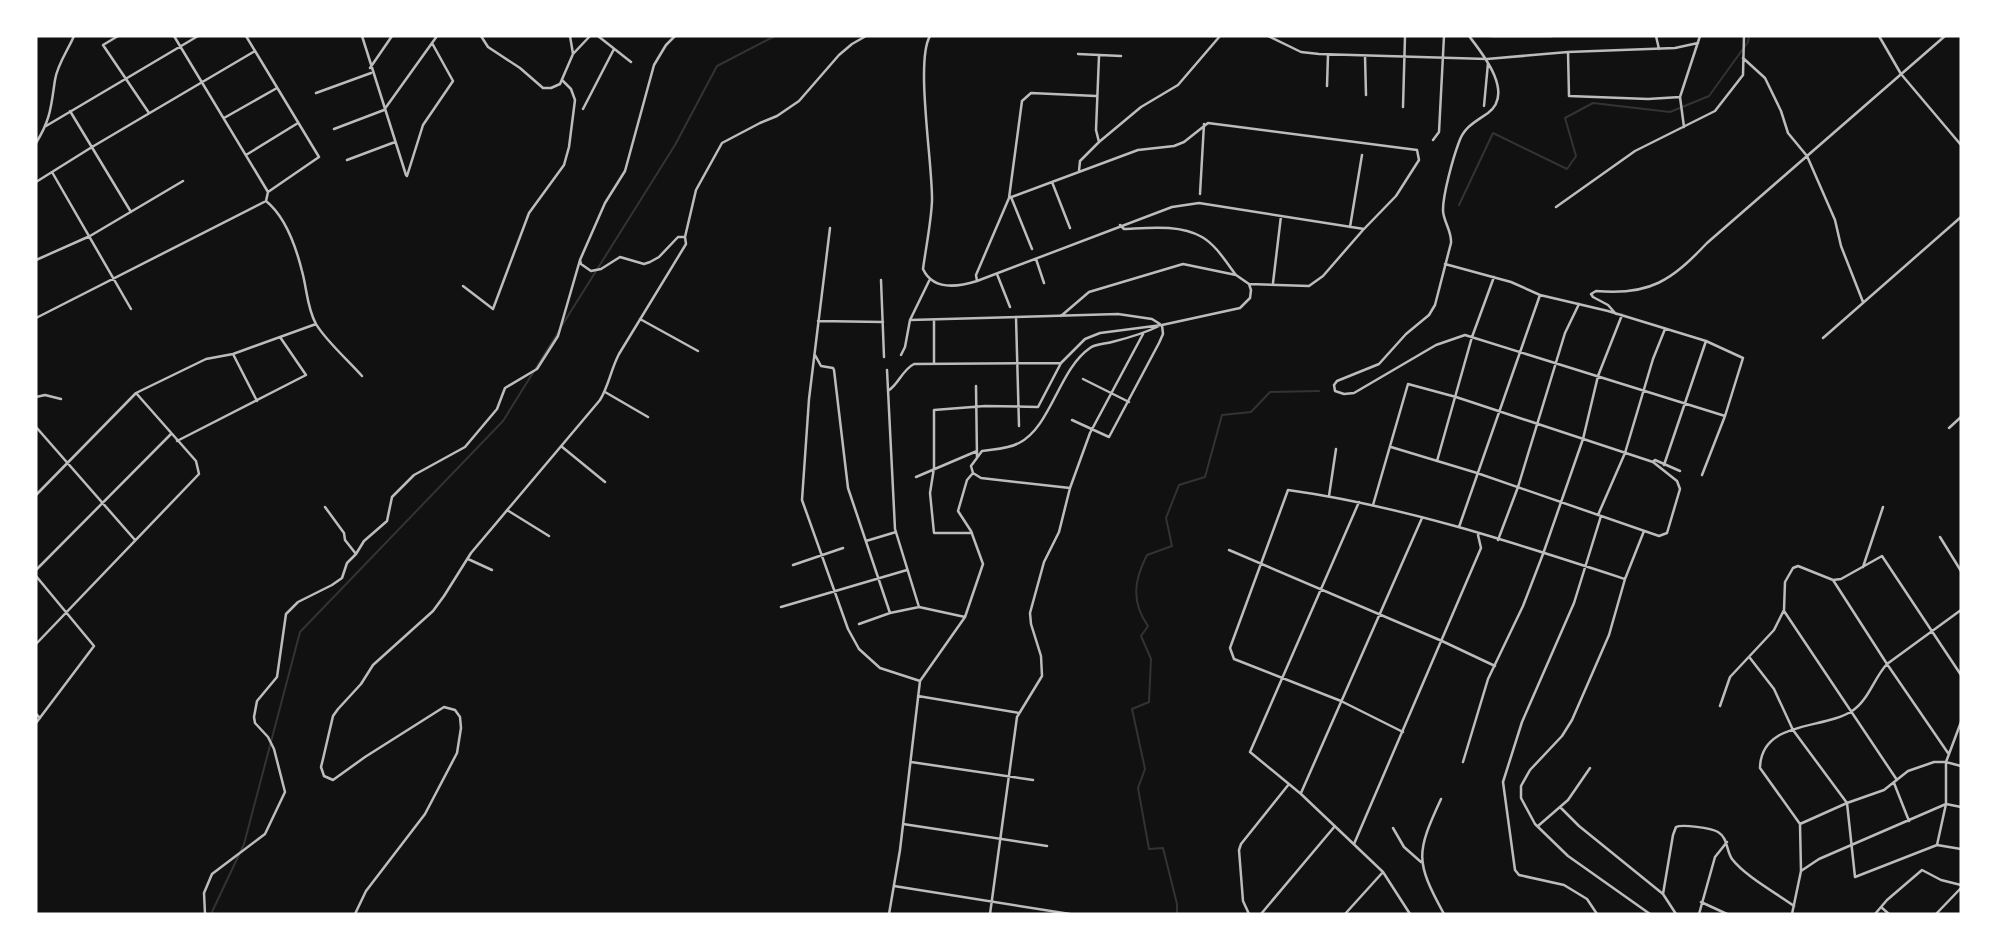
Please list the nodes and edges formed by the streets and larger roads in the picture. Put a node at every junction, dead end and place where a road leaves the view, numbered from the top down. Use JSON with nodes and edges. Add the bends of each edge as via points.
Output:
{"nodes":[{"id":1,"x":74,"y":36,"type":"edge"},
{"id":2,"x":118,"y":36,"type":"edge"},
{"id":3,"x":174,"y":36,"type":"edge"},
{"id":4,"x":198,"y":36,"type":"edge"},
{"id":5,"x":246,"y":36,"type":"edge"},
{"id":6,"x":362,"y":36,"type":"edge"},
{"id":7,"x":392,"y":36,"type":"edge"},
{"id":8,"x":437,"y":36,"type":"edge"},
{"id":9,"x":481,"y":36,"type":"edge"},
{"id":10,"x":570,"y":36,"type":"edge"},
{"id":11,"x":590,"y":36,"type":"edge"},
{"id":12,"x":598,"y":36,"type":"edge"},
{"id":13,"x":675,"y":36,"type":"edge"},
{"id":14,"x":866,"y":36,"type":"edge"},
{"id":15,"x":930,"y":36,"type":"edge"},
{"id":16,"x":1220,"y":36,"type":"edge"},
{"id":17,"x":1268,"y":36,"type":"edge"},
{"id":18,"x":1405,"y":36,"type":"edge"},
{"id":19,"x":1444,"y":36,"type":"edge"},
{"id":20,"x":1469,"y":36,"type":"edge"},
{"id":21,"x":1492,"y":36,"type":"edge"},
{"id":22,"x":1551,"y":36,"type":"edge"},
{"id":23,"x":1656,"y":36,"type":"edge"},
{"id":24,"x":1700,"y":36,"type":"edge"},
{"id":25,"x":1744,"y":36,"type":"edge"},
{"id":26,"x":1879,"y":36,"type":"edge"},
{"id":27,"x":1945,"y":36,"type":"edge"},
{"id":28,"x":432,"y":43,"type":"junction"},
{"id":29,"x":1698,"y":43,"type":"junction"},
{"id":30,"x":180,"y":47,"type":"junction"},
{"id":31,"x":614,"y":49,"type":"junction"},
{"id":32,"x":1660,"y":49,"type":"junction"},
{"id":33,"x":255,"y":51,"type":"junction"},
{"id":34,"x":1568,"y":52,"type":"junction"},
{"id":35,"x":573,"y":54,"type":"junction"},
{"id":36,"x":1078,"y":54,"type":"dead end"},
{"id":37,"x":1328,"y":54,"type":"junction"},
{"id":38,"x":1099,"y":56,"type":"junction"},
{"id":39,"x":1121,"y":56,"type":"dead end"},
{"id":40,"x":1365,"y":56,"type":"junction"},
{"id":41,"x":1403,"y":57,"type":"junction"},
{"id":42,"x":1442,"y":58,"type":"junction"},
{"id":43,"x":1743,"y":58,"type":"junction"},
{"id":44,"x":1487,"y":60,"type":"junction"},
{"id":45,"x":631,"y":62,"type":"dead end"},
{"id":46,"x":370,"y":68,"type":"junction"},
{"id":47,"x":372,"y":72,"type":"junction"},
{"id":48,"x":1901,"y":74,"type":"junction"},
{"id":49,"x":126,"y":78,"type":"junction"},
{"id":50,"x":562,"y":80,"type":"junction"},
{"id":51,"x":201,"y":82,"type":"junction"},
{"id":52,"x":1327,"y":86,"type":"dead end"},
{"id":53,"x":277,"y":88,"type":"junction"},
{"id":54,"x":316,"y":93,"type":"dead end"},
{"id":55,"x":1366,"y":95,"type":"dead end"},
{"id":56,"x":1096,"y":96,"type":"junction"},
{"id":57,"x":1680,"y":98,"type":"junction"},
{"id":58,"x":1484,"y":106,"type":"dead end"},
{"id":59,"x":1403,"y":107,"type":"dead end"},
{"id":60,"x":583,"y":108,"type":"dead end"},
{"id":61,"x":384,"y":110,"type":"junction"},
{"id":62,"x":70,"y":111,"type":"junction"},
{"id":63,"x":150,"y":113,"type":"junction"},
{"id":64,"x":223,"y":118,"type":"junction"},
{"id":65,"x":298,"y":123,"type":"junction"},
{"id":66,"x":1204,"y":124,"type":"junction"},
{"id":67,"x":46,"y":126,"type":"junction"},
{"id":68,"x":1684,"y":127,"type":"junction"},
{"id":69,"x":334,"y":129,"type":"dead end"},
{"id":70,"x":1434,"y":140,"type":"dead end"},
{"id":71,"x":395,"y":142,"type":"junction"},
{"id":72,"x":1099,"y":142,"type":"junction"},
{"id":73,"x":36,"y":143,"type":"edge"},
{"id":74,"x":1961,"y":144,"type":"edge"},
{"id":75,"x":92,"y":147,"type":"junction"},
{"id":76,"x":246,"y":155,"type":"junction"},
{"id":77,"x":1362,"y":155,"type":"dead end"},
{"id":78,"x":1808,"y":156,"type":"junction"},
{"id":79,"x":347,"y":160,"type":"dead end"},
{"id":80,"x":1079,"y":171,"type":"junction"},
{"id":81,"x":52,"y":172,"type":"junction"},
{"id":82,"x":183,"y":181,"type":"dead end"},
{"id":83,"x":36,"y":182,"type":"edge"},
{"id":84,"x":1052,"y":182,"type":"junction"},
{"id":85,"x":268,"y":192,"type":"junction"},
{"id":86,"x":1200,"y":194,"type":"dead end"},
{"id":87,"x":1010,"y":198,"type":"junction"},
{"id":88,"x":266,"y":201,"type":"junction"},
{"id":89,"x":1556,"y":207,"type":"dead end"},
{"id":90,"x":131,"y":212,"type":"junction"},
{"id":91,"x":1281,"y":216,"type":"junction"},
{"id":92,"x":1961,"y":217,"type":"edge"},
{"id":93,"x":1120,"y":225,"type":"junction"},
{"id":94,"x":830,"y":228,"type":"dead end"},
{"id":95,"x":1070,"y":228,"type":"dead end"},
{"id":96,"x":1350,"y":228,"type":"junction"},
{"id":97,"x":1364,"y":229,"type":"junction"},
{"id":98,"x":90,"y":236,"type":"junction"},
{"id":99,"x":684,"y":237,"type":"junction"},
{"id":100,"x":1032,"y":249,"type":"dead end"},
{"id":101,"x":1036,"y":259,"type":"junction"},
{"id":102,"x":36,"y":260,"type":"edge"},
{"id":103,"x":580,"y":260,"type":"junction"},
{"id":104,"x":1444,"y":264,"type":"junction"},
{"id":105,"x":997,"y":274,"type":"junction"},
{"id":106,"x":1236,"y":275,"type":"junction"},
{"id":107,"x":1494,"y":277,"type":"junction"},
{"id":108,"x":115,"y":279,"type":"junction"},
{"id":109,"x":930,"y":279,"type":"junction"},
{"id":110,"x":881,"y":280,"type":"dead end"},
{"id":111,"x":977,"y":281,"type":"junction"},
{"id":112,"x":1044,"y":283,"type":"dead end"},
{"id":113,"x":1273,"y":283,"type":"junction"},
{"id":114,"x":1249,"y":284,"type":"junction"},
{"id":115,"x":463,"y":286,"type":"dead end"},
{"id":116,"x":1540,"y":295,"type":"junction"},
{"id":117,"x":1863,"y":302,"type":"junction"},
{"id":118,"x":1579,"y":304,"type":"junction"},
{"id":119,"x":1010,"y":307,"type":"dead end"},
{"id":120,"x":131,"y":309,"type":"dead end"},
{"id":121,"x":1616,"y":314,"type":"junction"},
{"id":122,"x":1061,"y":316,"type":"junction"},
{"id":123,"x":1622,"y":316,"type":"junction"},
{"id":124,"x":1016,"y":317,"type":"junction"},
{"id":125,"x":36,"y":318,"type":"edge"},
{"id":126,"x":640,"y":319,"type":"junction"},
{"id":127,"x":910,"y":320,"type":"junction"},
{"id":128,"x":934,"y":320,"type":"junction"},
{"id":129,"x":818,"y":321,"type":"junction"},
{"id":130,"x":883,"y":322,"type":"junction"},
{"id":131,"x":316,"y":324,"type":"junction"},
{"id":132,"x":1162,"y":325,"type":"junction"},
{"id":133,"x":1665,"y":329,"type":"junction"},
{"id":134,"x":1143,"y":334,"type":"junction"},
{"id":135,"x":280,"y":337,"type":"junction"},
{"id":136,"x":1472,"y":337,"type":"junction"},
{"id":137,"x":1823,"y":338,"type":"dead end"},
{"id":138,"x":1706,"y":341,"type":"junction"},
{"id":139,"x":698,"y":351,"type":"dead end"},
{"id":140,"x":1519,"y":352,"type":"junction"},
{"id":141,"x":233,"y":354,"type":"junction"},
{"id":142,"x":814,"y":354,"type":"junction"},
{"id":143,"x":901,"y":354,"type":"dead end"},
{"id":144,"x":884,"y":357,"type":"dead end"},
{"id":145,"x":1017,"y":363,"type":"junction"},
{"id":146,"x":1061,"y":363,"type":"junction"},
{"id":147,"x":1557,"y":363,"type":"junction"},
{"id":148,"x":934,"y":364,"type":"junction"},
{"id":149,"x":887,"y":370,"type":"dead end"},
{"id":150,"x":362,"y":376,"type":"dead end"},
{"id":151,"x":1598,"y":376,"type":"junction"},
{"id":152,"x":1083,"y":380,"type":"dead end"},
{"id":153,"x":976,"y":386,"type":"dead end"},
{"id":154,"x":1643,"y":390,"type":"junction"},
{"id":155,"x":888,"y":391,"type":"junction"},
{"id":156,"x":605,"y":392,"type":"junction"},
{"id":157,"x":1111,"y":392,"type":"junction"},
{"id":158,"x":136,"y":393,"type":"junction"},
{"id":159,"x":36,"y":397,"type":"edge"},
{"id":160,"x":1456,"y":397,"type":"junction"},
{"id":161,"x":61,"y":399,"type":"dead end"},
{"id":162,"x":257,"y":401,"type":"junction"},
{"id":163,"x":1128,"y":402,"type":"junction"},
{"id":164,"x":1686,"y":403,"type":"junction"},
{"id":165,"x":976,"y":407,"type":"junction"},
{"id":166,"x":1018,"y":407,"type":"junction"},
{"id":167,"x":1499,"y":411,"type":"junction"},
{"id":168,"x":1725,"y":416,"type":"junction"},
{"id":169,"x":1961,"y":417,"type":"edge"},
{"id":170,"x":648,"y":418,"type":"dead end"},
{"id":171,"x":1072,"y":420,"type":"dead end"},
{"id":172,"x":1538,"y":424,"type":"junction"},
{"id":173,"x":1019,"y":426,"type":"dead end"},
{"id":174,"x":36,"y":427,"type":"edge"},
{"id":175,"x":1949,"y":428,"type":"dead end"},
{"id":176,"x":1092,"y":430,"type":"junction"},
{"id":177,"x":171,"y":434,"type":"junction"},
{"id":178,"x":1583,"y":439,"type":"junction"},
{"id":179,"x":178,"y":441,"type":"junction"},
{"id":180,"x":561,"y":446,"type":"junction"},
{"id":181,"x":1391,"y":447,"type":"junction"},
{"id":182,"x":1336,"y":449,"type":"dead end"},
{"id":183,"x":977,"y":450,"type":"junction"},
{"id":184,"x":1624,"y":453,"type":"junction"},
{"id":185,"x":977,"y":457,"type":"junction"},
{"id":186,"x":1437,"y":461,"type":"junction"},
{"id":187,"x":68,"y":462,"type":"junction"},
{"id":188,"x":1653,"y":462,"type":"junction"},
{"id":189,"x":1664,"y":465,"type":"junction"},
{"id":190,"x":934,"y":468,"type":"junction"},
{"id":191,"x":1680,"y":471,"type":"dead end"},
{"id":192,"x":1477,"y":473,"type":"junction"},
{"id":193,"x":973,"y":474,"type":"junction"},
{"id":194,"x":1702,"y":475,"type":"dead end"},
{"id":195,"x":916,"y":477,"type":"dead end"},
{"id":196,"x":605,"y":482,"type":"dead end"},
{"id":197,"x":1070,"y":488,"type":"junction"},
{"id":198,"x":1518,"y":488,"type":"junction"},
{"id":199,"x":36,"y":495,"type":"edge"},
{"id":200,"x":1329,"y":496,"type":"junction"},
{"id":201,"x":1359,"y":502,"type":"junction"},
{"id":202,"x":1560,"y":502,"type":"junction"},
{"id":203,"x":103,"y":503,"type":"junction"},
{"id":204,"x":1373,"y":505,"type":"junction"},
{"id":205,"x":324,"y":507,"type":"dead end"},
{"id":206,"x":1883,"y":507,"type":"dead end"},
{"id":207,"x":506,"y":510,"type":"junction"},
{"id":208,"x":1600,"y":516,"type":"junction"},
{"id":209,"x":1422,"y":518,"type":"junction"},
{"id":210,"x":1459,"y":527,"type":"junction"},
{"id":211,"x":1644,"y":531,"type":"junction"},
{"id":212,"x":896,"y":532,"type":"junction"},
{"id":213,"x":972,"y":533,"type":"junction"},
{"id":214,"x":1478,"y":534,"type":"junction"},
{"id":215,"x":549,"y":536,"type":"dead end"},
{"id":216,"x":1940,"y":538,"type":"dead end"},
{"id":217,"x":135,"y":540,"type":"junction"},
{"id":218,"x":1498,"y":540,"type":"junction"},
{"id":219,"x":866,"y":541,"type":"junction"},
{"id":220,"x":843,"y":548,"type":"dead end"},
{"id":221,"x":1229,"y":550,"type":"dead end"},
{"id":222,"x":356,"y":554,"type":"junction"},
{"id":223,"x":1543,"y":554,"type":"junction"},
{"id":224,"x":822,"y":555,"type":"junction"},
{"id":225,"x":468,"y":559,"type":"junction"},
{"id":226,"x":1261,"y":562,"type":"junction"},
{"id":227,"x":793,"y":565,"type":"dead end"},
{"id":228,"x":1585,"y":566,"type":"junction"},
{"id":229,"x":1863,"y":567,"type":"junction"},
{"id":230,"x":36,"y":570,"type":"edge"},
{"id":231,"x":492,"y":570,"type":"dead end"},
{"id":232,"x":907,"y":570,"type":"junction"},
{"id":233,"x":1961,"y":571,"type":"edge"},
{"id":234,"x":36,"y":576,"type":"edge"},
{"id":235,"x":1626,"y":579,"type":"junction"},
{"id":236,"x":879,"y":580,"type":"junction"},
{"id":237,"x":1833,"y":580,"type":"junction"},
{"id":238,"x":1321,"y":588,"type":"junction"},
{"id":239,"x":834,"y":592,"type":"junction"},
{"id":240,"x":781,"y":607,"type":"dead end"},
{"id":241,"x":919,"y":607,"type":"junction"},
{"id":242,"x":1784,"y":610,"type":"junction"},
{"id":243,"x":1961,"y":610,"type":"edge"},
{"id":244,"x":66,"y":612,"type":"junction"},
{"id":245,"x":890,"y":613,"type":"junction"},
{"id":246,"x":1380,"y":614,"type":"junction"},
{"id":247,"x":965,"y":617,"type":"junction"},
{"id":248,"x":859,"y":624,"type":"dead end"},
{"id":249,"x":1932,"y":631,"type":"junction"},
{"id":250,"x":1442,"y":641,"type":"junction"},
{"id":251,"x":36,"y":644,"type":"edge"},
{"id":252,"x":1750,"y":658,"type":"junction"},
{"id":253,"x":1887,"y":664,"type":"junction"},
{"id":254,"x":1495,"y":666,"type":"junction"},
{"id":255,"x":1961,"y":675,"type":"edge"},
{"id":256,"x":1282,"y":678,"type":"junction"},
{"id":257,"x":920,"y":681,"type":"junction"},
{"id":258,"x":918,"y":696,"type":"junction"},
{"id":259,"x":1341,"y":701,"type":"junction"},
{"id":260,"x":1720,"y":706,"type":"dead end"},
{"id":261,"x":1852,"y":711,"type":"junction"},
{"id":262,"x":1019,"y":713,"type":"junction"},
{"id":263,"x":36,"y":714,"type":"edge"},
{"id":264,"x":40,"y":718,"type":"junction"},
{"id":265,"x":1961,"y":722,"type":"edge"},
{"id":266,"x":36,"y":723,"type":"edge"},
{"id":267,"x":1793,"y":730,"type":"junction"},
{"id":268,"x":1403,"y":732,"type":"junction"},
{"id":269,"x":1948,"y":753,"type":"junction"},
{"id":270,"x":910,"y":762,"type":"junction"},
{"id":271,"x":1463,"y":762,"type":"dead end"},
{"id":272,"x":1946,"y":762,"type":"junction"},
{"id":273,"x":1961,"y":766,"type":"edge"},
{"id":274,"x":1590,"y":768,"type":"dead end"},
{"id":275,"x":1008,"y":775,"type":"junction"},
{"id":276,"x":1033,"y":780,"type":"dead end"},
{"id":277,"x":1897,"y":780,"type":"junction"},
{"id":278,"x":1894,"y":782,"type":"junction"},
{"id":279,"x":1289,"y":784,"type":"junction"},
{"id":280,"x":1301,"y":794,"type":"junction"},
{"id":281,"x":1441,"y":799,"type":"dead end"},
{"id":282,"x":1847,"y":803,"type":"junction"},
{"id":283,"x":1946,"y":804,"type":"junction"},
{"id":284,"x":1961,"y":806,"type":"edge"},
{"id":285,"x":1560,"y":807,"type":"junction"},
{"id":286,"x":1909,"y":820,"type":"junction"},
{"id":287,"x":902,"y":824,"type":"junction"},
{"id":288,"x":1800,"y":824,"type":"junction"},
{"id":289,"x":1334,"y":826,"type":"junction"},
{"id":290,"x":1538,"y":826,"type":"junction"},
{"id":291,"x":1393,"y":828,"type":"dead end"},
{"id":292,"x":1000,"y":837,"type":"junction"},
{"id":293,"x":1727,"y":842,"type":"junction"},
{"id":294,"x":1354,"y":844,"type":"junction"},
{"id":295,"x":1853,"y":844,"type":"junction"},
{"id":296,"x":1937,"y":845,"type":"junction"},
{"id":297,"x":1047,"y":846,"type":"dead end"},
{"id":298,"x":1961,"y":849,"type":"edge"},
{"id":299,"x":1420,"y":862,"type":"junction"},
{"id":300,"x":1801,"y":871,"type":"junction"},
{"id":301,"x":1383,"y":872,"type":"junction"},
{"id":302,"x":894,"y":886,"type":"junction"},
{"id":303,"x":1961,"y":887,"type":"edge"},
{"id":304,"x":1663,"y":894,"type":"junction"},
{"id":305,"x":991,"y":900,"type":"junction"},
{"id":306,"x":1701,"y":902,"type":"junction"},
{"id":307,"x":1794,"y":906,"type":"junction"},
{"id":308,"x":1881,"y":907,"type":"junction"},
{"id":309,"x":1594,"y":910,"type":"junction"},
{"id":310,"x":205,"y":914,"type":"edge"},
{"id":311,"x":355,"y":914,"type":"edge"},
{"id":312,"x":890,"y":914,"type":"edge"},
{"id":313,"x":990,"y":914,"type":"edge"},
{"id":314,"x":1070,"y":914,"type":"edge"},
{"id":315,"x":1249,"y":914,"type":"edge"},
{"id":316,"x":1261,"y":914,"type":"edge"},
{"id":317,"x":1345,"y":914,"type":"edge"},
{"id":318,"x":1410,"y":914,"type":"edge"},
{"id":319,"x":1444,"y":914,"type":"edge"},
{"id":320,"x":1591,"y":914,"type":"edge"},
{"id":321,"x":1598,"y":914,"type":"edge"},
{"id":322,"x":1650,"y":914,"type":"edge"},
{"id":323,"x":1676,"y":914,"type":"edge"},
{"id":324,"x":1699,"y":914,"type":"edge"},
{"id":325,"x":1727,"y":914,"type":"edge"},
{"id":326,"x":1792,"y":914,"type":"edge"},
{"id":327,"x":1875,"y":914,"type":"edge"},
{"id":328,"x":1889,"y":914,"type":"edge"},
{"id":329,"x":1936,"y":914,"type":"edge"}],
"edges":[{"from":1,"to":67,"type":"street","via":[[55,79]]},
{"from":2,"to":49,"type":"street","via":[[103,45]]},
{"from":3,"to":30,"type":"street"},
{"from":4,"to":30,"type":"street"},
{"from":5,"to":33,"type":"street"},
{"from":6,"to":46,"type":"street"},
{"from":7,"to":46,"type":"street"},
{"from":8,"to":28,"type":"street"},
{"from":9,"to":50,"type":"street","via":[[488,47],[520,68],[542,88],[551,88]]},
{"from":10,"to":35,"type":"street"},
{"from":11,"to":35,"type":"street"},
{"from":12,"to":31,"type":"street"},
{"from":13,"to":103,"type":"street","via":[[654,65],[625,171],[605,203]]},
{"from":14,"to":99,"type":"street","via":[[839,55],[799,101],[777,116],[722,143],[696,190]]},
{"from":15,"to":109,"type":"street","via":[[925,50],[925,73],[932,201],[923,269]]},
{"from":16,"to":72,"type":"street","via":[[1178,85],[1141,107]]},
{"from":17,"to":37,"type":"street","via":[[1301,52]]},
{"from":18,"to":41,"type":"street"},
{"from":19,"to":42,"type":"street"},
{"from":20,"to":44,"type":"street"},
{"from":21,"to":22,"type":"street"},
{"from":23,"to":32,"type":"street"},
{"from":24,"to":29,"type":"street"},
{"from":25,"to":43,"type":"street"},
{"from":26,"to":48,"type":"street"},
{"from":27,"to":48,"type":"street"},
{"from":28,"to":61,"type":"street"},
{"from":28,"to":71,"type":"street","via":[[453,81],[423,125],[407,176]]},
{"from":29,"to":32,"type":"street"},
{"from":29,"to":57,"type":"street"},
{"from":30,"to":49,"type":"street"},
{"from":30,"to":51,"type":"street"},
{"from":31,"to":45,"type":"street"},
{"from":31,"to":60,"type":"street"},
{"from":32,"to":34,"type":"street"},
{"from":33,"to":51,"type":"street"},
{"from":33,"to":53,"type":"street"},
{"from":34,"to":44,"type":"street"},
{"from":34,"to":57,"type":"street","via":[[1569,96]]},
{"from":35,"to":50,"type":"street"},
{"from":36,"to":38,"type":"street"},
{"from":37,"to":40,"type":"street"},
{"from":37,"to":52,"type":"street"},
{"from":38,"to":39,"type":"street"},
{"from":38,"to":56,"type":"street"},
{"from":40,"to":41,"type":"street"},
{"from":40,"to":55,"type":"street"},
{"from":41,"to":42,"type":"street"},
{"from":41,"to":59,"type":"street"},
{"from":42,"to":44,"type":"street"},
{"from":42,"to":70,"type":"street","via":[[1439,132]]},
{"from":43,"to":68,"type":"street","via":[[1743,75],[1715,111]]},
{"from":43,"to":78,"type":"street","via":[[1764,78],[1788,133]]},
{"from":44,"to":58,"type":"street"},
{"from":44,"to":104,"type":"street","via":[[1495,73],[1496,101],[1489,112],[1469,126],[1459,142],[1443,212],[1451,237]]},
{"from":46,"to":47,"type":"street"},
{"from":47,"to":54,"type":"street"},
{"from":47,"to":61,"type":"street"},
{"from":48,"to":74,"type":"street"},
{"from":48,"to":78,"type":"street"},
{"from":49,"to":62,"type":"street"},
{"from":49,"to":63,"type":"street"},
{"from":50,"to":115,"type":"street","via":[[571,89],[575,100],[564,165],[530,213],[493,309]]},
{"from":51,"to":63,"type":"street"},
{"from":51,"to":64,"type":"street"},
{"from":53,"to":64,"type":"street"},
{"from":53,"to":65,"type":"street"},
{"from":56,"to":72,"type":"street"},
{"from":56,"to":87,"type":"street","via":[[1031,94],[1022,101]]},
{"from":57,"to":68,"type":"street"},
{"from":61,"to":69,"type":"street"},
{"from":61,"to":71,"type":"street"},
{"from":62,"to":67,"type":"street"},
{"from":62,"to":75,"type":"street"},
{"from":63,"to":75,"type":"street"},
{"from":64,"to":76,"type":"street"},
{"from":65,"to":76,"type":"street"},
{"from":65,"to":85,"type":"street","via":[[319,157]]},
{"from":66,"to":80,"type":"street","via":[[1184,142],[1174,146],[1138,150]]},
{"from":66,"to":86,"type":"street"},
{"from":66,"to":97,"type":"street","via":[[1417,150],[1419,160],[1396,196]]},
{"from":67,"to":73,"type":"street"},
{"from":68,"to":89,"type":"street","via":[[1635,151]]},
{"from":71,"to":79,"type":"street"},
{"from":72,"to":80,"type":"street","via":[[1080,161]]},
{"from":75,"to":81,"type":"street"},
{"from":75,"to":90,"type":"street"},
{"from":76,"to":85,"type":"street"},
{"from":77,"to":96,"type":"street"},
{"from":78,"to":117,"type":"street"},
{"from":78,"to":121,"type":"street","via":[[1707,242],[1673,276],[1659,284],[1635,290],[1596,291],[1591,294]]},
{"from":80,"to":84,"type":"street"},
{"from":81,"to":83,"type":"street"},
{"from":81,"to":98,"type":"street"},
{"from":82,"to":90,"type":"street"},
{"from":84,"to":87,"type":"street"},
{"from":84,"to":95,"type":"street"},
{"from":85,"to":88,"type":"street"},
{"from":87,"to":100,"type":"street"},
{"from":87,"to":111,"type":"street","via":[[976,275]]},
{"from":88,"to":108,"type":"street"},
{"from":88,"to":131,"type":"street","via":[[276,209],[294,243]]},
{"from":90,"to":98,"type":"street"},
{"from":91,"to":93,"type":"street","via":[[1199,203],[1172,207]]},
{"from":91,"to":96,"type":"street"},
{"from":91,"to":113,"type":"street"},
{"from":92,"to":117,"type":"street"},
{"from":93,"to":101,"type":"street"},
{"from":93,"to":106,"type":"street","via":[[1124,229],[1161,227],[1202,237]]},
{"from":94,"to":129,"type":"street"},
{"from":96,"to":97,"type":"street"},
{"from":97,"to":113,"type":"street","via":[[1323,276],[1309,286]]},
{"from":98,"to":102,"type":"street"},
{"from":98,"to":108,"type":"street"},
{"from":99,"to":103,"type":"street","via":[[678,237],[660,257],[644,264],[618,258],[601,269],[591,271]]},
{"from":99,"to":126,"type":"street","via":[[686,244]]},
{"from":101,"to":105,"type":"street"},
{"from":101,"to":112,"type":"street"},
{"from":103,"to":222,"type":"street","via":[[558,336],[537,369],[506,388],[497,409],[466,447],[414,475],[392,497],[387,521],[364,541]]},
{"from":104,"to":107,"type":"street"},
{"from":104,"to":136,"type":"street","via":[[1435,305],[1429,315],[1406,334],[1379,364],[1337,381],[1334,388],[1340,393],[1354,392],[1436,345],[1458,336]]},
{"from":105,"to":111,"type":"street"},
{"from":105,"to":119,"type":"street"},
{"from":106,"to":114,"type":"street"},
{"from":106,"to":122,"type":"street","via":[[1183,264],[1173,266],[1089,292]]},
{"from":107,"to":116,"type":"street"},
{"from":107,"to":136,"type":"street"},
{"from":108,"to":120,"type":"street"},
{"from":108,"to":125,"type":"street"},
{"from":109,"to":111,"type":"street","via":[[946,286]]},
{"from":109,"to":127,"type":"street"},
{"from":110,"to":130,"type":"street"},
{"from":113,"to":114,"type":"street"},
{"from":114,"to":132,"type":"street","via":[[1252,294],[1240,308]]},
{"from":116,"to":118,"type":"street"},
{"from":116,"to":140,"type":"street"},
{"from":117,"to":137,"type":"street"},
{"from":118,"to":121,"type":"street"},
{"from":118,"to":147,"type":"street"},
{"from":121,"to":123,"type":"street"},
{"from":122,"to":124,"type":"street"},
{"from":122,"to":132,"type":"street","via":[[1118,314],[1152,319]]},
{"from":123,"to":133,"type":"street"},
{"from":123,"to":151,"type":"street"},
{"from":124,"to":128,"type":"street"},
{"from":124,"to":145,"type":"street"},
{"from":126,"to":139,"type":"street"},
{"from":126,"to":156,"type":"street","via":[[612,368]]},
{"from":127,"to":128,"type":"street"},
{"from":127,"to":143,"type":"street"},
{"from":128,"to":148,"type":"street"},
{"from":129,"to":130,"type":"street"},
{"from":129,"to":142,"type":"street"},
{"from":130,"to":144,"type":"street"},
{"from":131,"to":135,"type":"street"},
{"from":131,"to":150,"type":"street"},
{"from":132,"to":134,"type":"street"},
{"from":132,"to":146,"type":"street","via":[[1085,339]]},
{"from":132,"to":163,"type":"street","via":[[1163,334]]},
{"from":133,"to":138,"type":"street"},
{"from":133,"to":154,"type":"street"},
{"from":134,"to":157,"type":"street"},
{"from":134,"to":185,"type":"street","via":[[1090,347],[1067,374],[1044,416],[1027,437],[1008,448],[982,451]]},
{"from":135,"to":141,"type":"street"},
{"from":135,"to":162,"type":"street","via":[[306,375]]},
{"from":136,"to":140,"type":"street"},
{"from":136,"to":160,"type":"street"},
{"from":138,"to":164,"type":"street"},
{"from":138,"to":168,"type":"street","via":[[1743,358]]},
{"from":140,"to":147,"type":"street"},
{"from":140,"to":167,"type":"street"},
{"from":141,"to":158,"type":"street","via":[[206,359]]},
{"from":141,"to":162,"type":"street"},
{"from":142,"to":219,"type":"street","via":[[821,366],[834,370],[848,488]]},
{"from":142,"to":224,"type":"street","via":[[802,500]]},
{"from":145,"to":146,"type":"street"},
{"from":145,"to":148,"type":"street"},
{"from":145,"to":166,"type":"street"},
{"from":146,"to":166,"type":"street","via":[[1038,407]]},
{"from":147,"to":151,"type":"street"},
{"from":147,"to":172,"type":"street"},
{"from":148,"to":155,"type":"street","via":[[908,367],[896,386]]},
{"from":149,"to":155,"type":"street"},
{"from":151,"to":154,"type":"street"},
{"from":151,"to":178,"type":"street"},
{"from":152,"to":157,"type":"street"},
{"from":153,"to":165,"type":"street"},
{"from":154,"to":164,"type":"street"},
{"from":154,"to":184,"type":"street"},
{"from":155,"to":212,"type":"street"},
{"from":156,"to":170,"type":"street"},
{"from":156,"to":180,"type":"street"},
{"from":157,"to":163,"type":"street"},
{"from":157,"to":176,"type":"street"},
{"from":158,"to":177,"type":"street"},
{"from":158,"to":187,"type":"street"},
{"from":159,"to":161,"type":"street","via":[[46,395]]},
{"from":160,"to":167,"type":"street"},
{"from":160,"to":181,"type":"street","via":[[1408,384]]},
{"from":160,"to":186,"type":"street"},
{"from":162,"to":179,"type":"street"},
{"from":163,"to":176,"type":"street","via":[[1109,437]]},
{"from":164,"to":168,"type":"street"},
{"from":164,"to":189,"type":"street"},
{"from":165,"to":166,"type":"street"},
{"from":165,"to":183,"type":"street"},
{"from":165,"to":190,"type":"street","via":[[934,410]]},
{"from":166,"to":173,"type":"street"},
{"from":167,"to":172,"type":"street"},
{"from":167,"to":192,"type":"street"},
{"from":168,"to":194,"type":"street"},
{"from":169,"to":175,"type":"street"},
{"from":171,"to":176,"type":"street"},
{"from":172,"to":178,"type":"street"},
{"from":172,"to":198,"type":"street"},
{"from":174,"to":187,"type":"street"},
{"from":176,"to":197,"type":"street"},
{"from":177,"to":179,"type":"street"},
{"from":177,"to":203,"type":"street"},
{"from":178,"to":184,"type":"street"},
{"from":178,"to":202,"type":"street"},
{"from":179,"to":217,"type":"street","via":[[196,461],[199,474]]},
{"from":180,"to":196,"type":"street"},
{"from":180,"to":207,"type":"street"},
{"from":181,"to":186,"type":"street"},
{"from":181,"to":204,"type":"street"},
{"from":182,"to":200,"type":"street"},
{"from":183,"to":185,"type":"street"},
{"from":183,"to":190,"type":"street"},
{"from":184,"to":188,"type":"street"},
{"from":184,"to":208,"type":"street"},
{"from":185,"to":193,"type":"street","via":[[971,466]]},
{"from":186,"to":192,"type":"street"},
{"from":187,"to":199,"type":"street"},
{"from":187,"to":203,"type":"street"},
{"from":188,"to":189,"type":"street"},
{"from":188,"to":211,"type":"street","via":[[1677,481],[1680,490],[1667,533],[1659,536]]},
{"from":189,"to":191,"type":"street"},
{"from":190,"to":195,"type":"street"},
{"from":190,"to":213,"type":"street","via":[[930,493],[934,533]]},
{"from":192,"to":198,"type":"street"},
{"from":192,"to":210,"type":"street"},
{"from":193,"to":197,"type":"street","via":[[981,478]]},
{"from":193,"to":213,"type":"street","via":[[967,480],[958,511]]},
{"from":197,"to":262,"type":"street","via":[[1059,532],[1044,562],[1030,613],[1042,656],[1042,676]]},
{"from":198,"to":202,"type":"street"},
{"from":198,"to":218,"type":"street"},
{"from":200,"to":201,"type":"street"},
{"from":200,"to":226,"type":"street","via":[[1288,490]]},
{"from":201,"to":204,"type":"street"},
{"from":201,"to":238,"type":"street"},
{"from":202,"to":208,"type":"street"},
{"from":202,"to":223,"type":"street"},
{"from":203,"to":217,"type":"street"},
{"from":203,"to":230,"type":"street"},
{"from":204,"to":209,"type":"street"},
{"from":205,"to":222,"type":"street"},
{"from":206,"to":229,"type":"street"},
{"from":207,"to":215,"type":"street"},
{"from":207,"to":225,"type":"street"},
{"from":208,"to":211,"type":"street"},
{"from":208,"to":228,"type":"street"},
{"from":209,"to":210,"type":"street"},
{"from":209,"to":246,"type":"street"},
{"from":210,"to":214,"type":"street"},
{"from":211,"to":235,"type":"street"},
{"from":212,"to":219,"type":"street"},
{"from":212,"to":232,"type":"street"},
{"from":213,"to":247,"type":"street","via":[[982,564]]},
{"from":214,"to":218,"type":"street"},
{"from":214,"to":250,"type":"street","via":[[1482,548]]},
{"from":216,"to":233,"type":"street"},
{"from":217,"to":244,"type":"street"},
{"from":218,"to":223,"type":"street"},
{"from":219,"to":236,"type":"street"},
{"from":220,"to":224,"type":"street"},
{"from":221,"to":226,"type":"street"},
{"from":222,"to":310,"type":"street","via":[[347,563],[342,578],[298,602],[286,614],[278,677],[257,701],[254,717],[274,750],[285,792],[265,834],[212,874],[204,893]]},
{"from":223,"to":228,"type":"street"},
{"from":223,"to":254,"type":"street"},
{"from":224,"to":227,"type":"street"},
{"from":224,"to":239,"type":"street"},
{"from":225,"to":231,"type":"street"},
{"from":225,"to":311,"type":"street","via":[[433,611],[373,665],[333,716],[322,767],[324,776],[333,780],[444,707],[455,710],[460,717],[457,753],[429,807],[370,885]]},
{"from":226,"to":238,"type":"street"},
{"from":226,"to":256,"type":"street","via":[[1230,648],[1234,659]]},
{"from":228,"to":235,"type":"street"},
{"from":228,"to":309,"type":"street","via":[[1574,603],[1522,722],[1503,782],[1503,794],[1518,875],[1564,885],[1587,900]]},
{"from":229,"to":237,"type":"street"},
{"from":229,"to":249,"type":"street","via":[[1882,556]]},
{"from":232,"to":236,"type":"street"},
{"from":232,"to":241,"type":"street"},
{"from":234,"to":244,"type":"street"},
{"from":235,"to":290,"type":"street","via":[[1609,635],[1572,720],[1562,736],[1530,770],[1521,786],[1521,798]]},
{"from":236,"to":239,"type":"street"},
{"from":236,"to":245,"type":"street"},
{"from":237,"to":242,"type":"street","via":[[1798,566],[1792,568],[1785,582]]},
{"from":237,"to":253,"type":"street"},
{"from":238,"to":246,"type":"street"},
{"from":238,"to":256,"type":"street"},
{"from":239,"to":240,"type":"street"},
{"from":239,"to":257,"type":"street","via":[[859,649],[880,668]]},
{"from":241,"to":245,"type":"street"},
{"from":241,"to":247,"type":"street"},
{"from":242,"to":252,"type":"street","via":[[1774,630]]},
{"from":242,"to":261,"type":"street"},
{"from":243,"to":249,"type":"street"},
{"from":244,"to":251,"type":"street"},
{"from":244,"to":264,"type":"street","via":[[94,646]]},
{"from":245,"to":248,"type":"street"},
{"from":246,"to":250,"type":"street"},
{"from":246,"to":259,"type":"street"},
{"from":247,"to":257,"type":"street"},
{"from":249,"to":253,"type":"street"},
{"from":249,"to":255,"type":"street"},
{"from":250,"to":254,"type":"street"},
{"from":250,"to":268,"type":"street"},
{"from":252,"to":260,"type":"street","via":[[1730,677]]},
{"from":252,"to":267,"type":"street","via":[[1774,689]]},
{"from":253,"to":261,"type":"street","via":[[1878,673],[1862,702]]},
{"from":253,"to":269,"type":"street"},
{"from":254,"to":271,"type":"street"},
{"from":256,"to":259,"type":"street"},
{"from":256,"to":279,"type":"street","via":[[1250,752]]},
{"from":257,"to":258,"type":"street"},
{"from":258,"to":262,"type":"street"},
{"from":258,"to":270,"type":"street"},
{"from":259,"to":268,"type":"street"},
{"from":259,"to":280,"type":"street"},
{"from":261,"to":267,"type":"street"},
{"from":261,"to":277,"type":"street"},
{"from":262,"to":275,"type":"street"},
{"from":263,"to":264,"type":"street"},
{"from":264,"to":266,"type":"street"},
{"from":265,"to":269,"type":"street"},
{"from":267,"to":282,"type":"street"},
{"from":267,"to":288,"type":"street","via":[[1773,739],[1760,768]]},
{"from":268,"to":294,"type":"street"},
{"from":269,"to":272,"type":"street"},
{"from":270,"to":275,"type":"street"},
{"from":270,"to":287,"type":"street"},
{"from":272,"to":273,"type":"street"},
{"from":272,"to":277,"type":"street","via":[[1934,762],[1908,771]]},
{"from":272,"to":283,"type":"street"},
{"from":274,"to":285,"type":"street"},
{"from":275,"to":276,"type":"street"},
{"from":275,"to":292,"type":"street"},
{"from":277,"to":278,"type":"street"},
{"from":278,"to":282,"type":"street","via":[[1884,790]]},
{"from":278,"to":286,"type":"street"},
{"from":279,"to":280,"type":"street"},
{"from":279,"to":315,"type":"street","via":[[1239,850],[1243,901]]},
{"from":280,"to":289,"type":"street"},
{"from":281,"to":299,"type":"street","via":[[1421,847]]},
{"from":282,"to":288,"type":"street"},
{"from":282,"to":295,"type":"street"},
{"from":283,"to":284,"type":"street"},
{"from":283,"to":286,"type":"street"},
{"from":283,"to":296,"type":"street"},
{"from":285,"to":290,"type":"street"},
{"from":285,"to":304,"type":"street"},
{"from":286,"to":295,"type":"street"},
{"from":287,"to":292,"type":"street"},
{"from":287,"to":302,"type":"street"},
{"from":288,"to":300,"type":"street"},
{"from":289,"to":294,"type":"street"},
{"from":289,"to":316,"type":"street"},
{"from":290,"to":322,"type":"street","via":[[1568,856]]},
{"from":291,"to":299,"type":"street","via":[[1404,847]]},
{"from":292,"to":297,"type":"street"},
{"from":292,"to":305,"type":"street"},
{"from":293,"to":304,"type":"street","via":[[1717,832],[1682,824],[1676,827]]},
{"from":293,"to":306,"type":"street","via":[[1715,857]]},
{"from":293,"to":307,"type":"street","via":[[1731,858]]},
{"from":294,"to":301,"type":"street"},
{"from":295,"to":296,"type":"street","via":[[1855,877]]},
{"from":295,"to":300,"type":"street"},
{"from":296,"to":298,"type":"street"},
{"from":299,"to":319,"type":"street","via":[[1426,882]]},
{"from":300,"to":307,"type":"street"},
{"from":301,"to":317,"type":"street"},
{"from":301,"to":318,"type":"street"},
{"from":302,"to":305,"type":"street"},
{"from":302,"to":312,"type":"street"},
{"from":303,"to":308,"type":"street","via":[[1922,870]]},
{"from":303,"to":329,"type":"street"},
{"from":304,"to":323,"type":"street"},
{"from":305,"to":313,"type":"street"},
{"from":305,"to":314,"type":"street"},
{"from":306,"to":324,"type":"street"},
{"from":306,"to":325,"type":"street"},
{"from":307,"to":326,"type":"street"},
{"from":308,"to":327,"type":"street"},
{"from":308,"to":328,"type":"street"},
{"from":309,"to":320,"type":"street"},
{"from":309,"to":321,"type":"street"}]}
